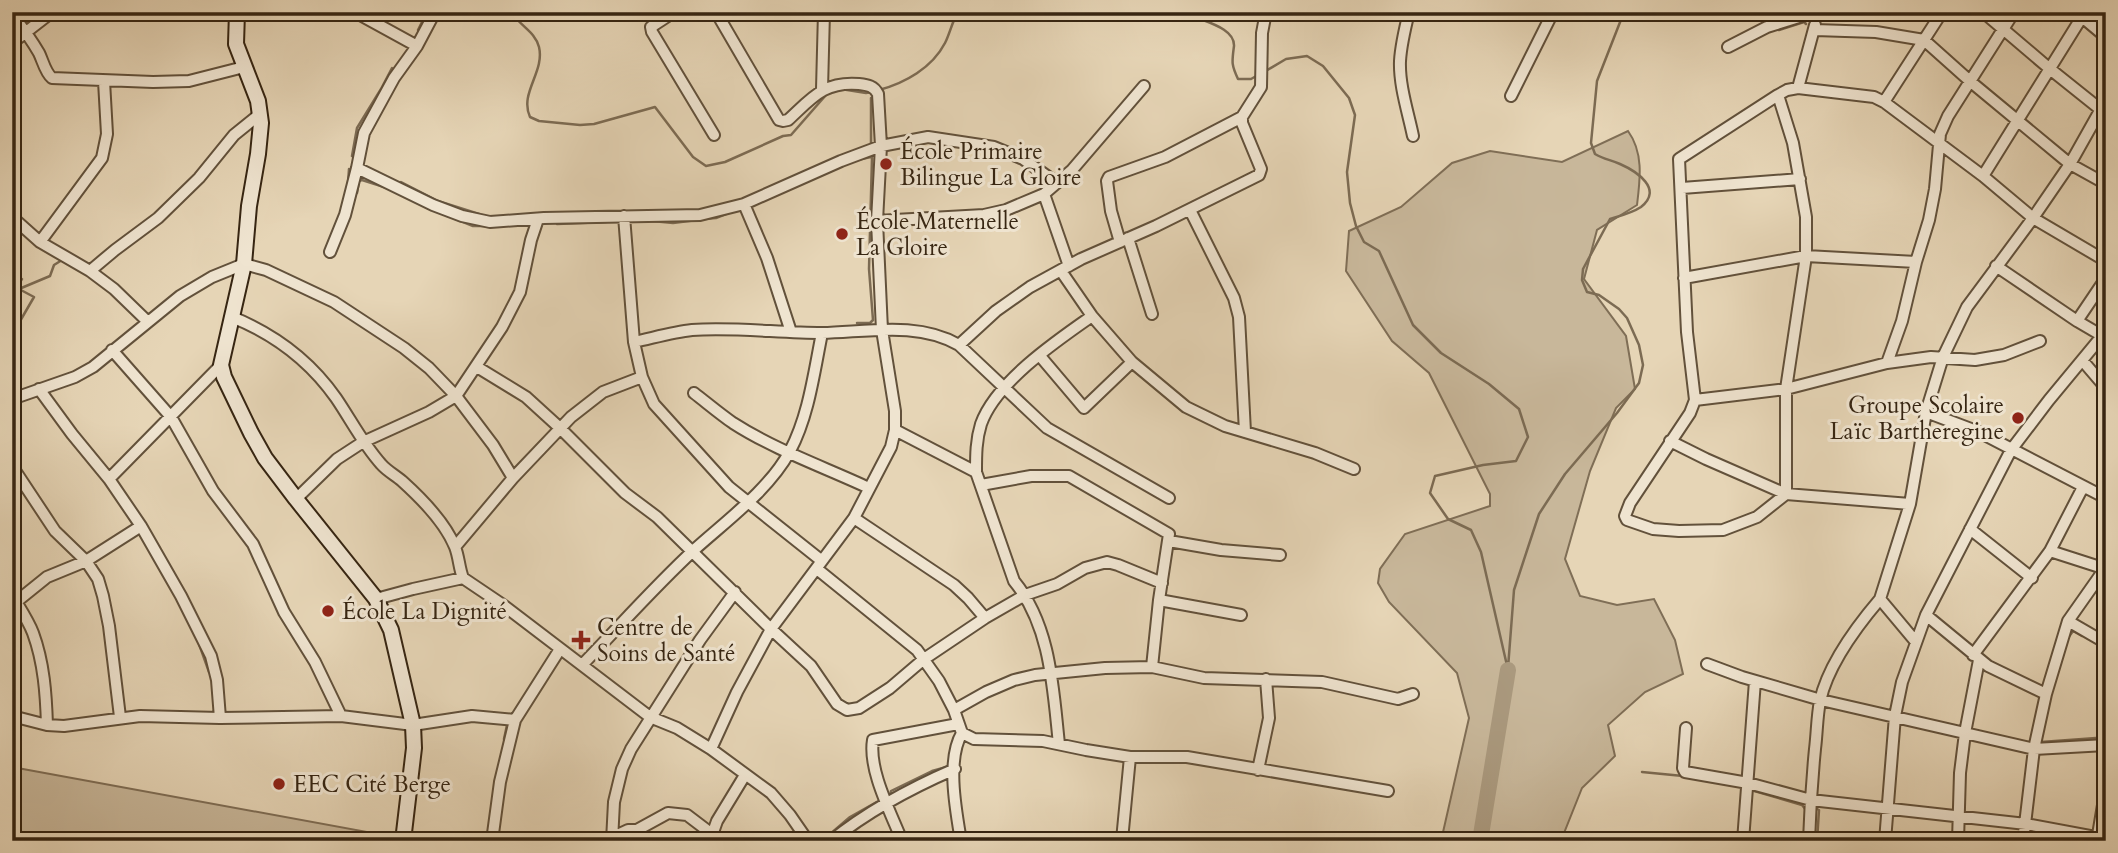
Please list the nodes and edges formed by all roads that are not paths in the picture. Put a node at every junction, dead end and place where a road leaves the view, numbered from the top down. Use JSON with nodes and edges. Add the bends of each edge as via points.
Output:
{"nodes":[{"id":1,"x":52,"y":12,"type":"edge"},
{"id":2,"x":237,"y":12,"type":"edge"},
{"id":3,"x":355,"y":12,"type":"edge"},
{"id":4,"x":435,"y":12,"type":"edge"},
{"id":5,"x":674,"y":12,"type":"edge"},
{"id":6,"x":716,"y":12,"type":"edge"},
{"id":7,"x":824,"y":12,"type":"edge"},
{"id":8,"x":1266,"y":12,"type":"edge"},
{"id":9,"x":1409,"y":12,"type":"edge"},
{"id":10,"x":1553,"y":12,"type":"edge"},
{"id":11,"x":1816,"y":12,"type":"edge"},
{"id":12,"x":1942,"y":12,"type":"edge"},
{"id":13,"x":1983,"y":12,"type":"edge"},
{"id":14,"x":2014,"y":12,"type":"edge"},
{"id":15,"x":12,"y":14,"type":"edge"},
{"id":16,"x":2081,"y":14,"type":"edge"},
{"id":17,"x":1815,"y":30,"type":"junction"},
{"id":18,"x":2003,"y":30,"type":"junction"},
{"id":19,"x":26,"y":32,"type":"junction"},
{"id":20,"x":2106,"y":37,"type":"edge"},
{"id":21,"x":1924,"y":40,"type":"junction"},
{"id":22,"x":12,"y":43,"type":"edge"},
{"id":23,"x":417,"y":46,"type":"junction"},
{"id":24,"x":1728,"y":47,"type":"dead end"},
{"id":25,"x":244,"y":67,"type":"junction"},
{"id":26,"x":2050,"y":69,"type":"junction"},
{"id":27,"x":104,"y":81,"type":"junction"},
{"id":28,"x":1970,"y":82,"type":"junction"},
{"id":29,"x":1144,"y":86,"type":"dead end"},
{"id":30,"x":1798,"y":88,"type":"junction"},
{"id":31,"x":822,"y":89,"type":"junction"},
{"id":32,"x":1778,"y":95,"type":"junction"},
{"id":33,"x":1511,"y":96,"type":"dead end"},
{"id":34,"x":1884,"y":102,"type":"junction"},
{"id":35,"x":2104,"y":108,"type":"edge"},
{"id":36,"x":260,"y":114,"type":"junction"},
{"id":37,"x":1242,"y":117,"type":"junction"},
{"id":38,"x":2018,"y":121,"type":"junction"},
{"id":39,"x":714,"y":135,"type":"dead end"},
{"id":40,"x":1413,"y":136,"type":"dead end"},
{"id":41,"x":1939,"y":144,"type":"junction"},
{"id":42,"x":881,"y":146,"type":"junction"},
{"id":43,"x":2070,"y":164,"type":"junction"},
{"id":44,"x":357,"y":168,"type":"junction"},
{"id":45,"x":1983,"y":176,"type":"junction"},
{"id":46,"x":1800,"y":178,"type":"junction"},
{"id":47,"x":1057,"y":183,"type":"junction"},
{"id":48,"x":2106,"y":184,"type":"edge"},
{"id":49,"x":1682,"y":188,"type":"junction"},
{"id":50,"x":1044,"y":194,"type":"junction"},
{"id":51,"x":744,"y":204,"type":"junction"},
{"id":52,"x":1190,"y":210,"type":"junction"},
{"id":53,"x":624,"y":216,"type":"junction"},
{"id":54,"x":12,"y":218,"type":"edge"},
{"id":55,"x":2034,"y":218,"type":"junction"},
{"id":56,"x":538,"y":219,"type":"junction"},
{"id":57,"x":877,"y":221,"type":"junction"},
{"id":58,"x":1124,"y":240,"type":"junction"},
{"id":59,"x":40,"y":242,"type":"junction"},
{"id":60,"x":330,"y":252,"type":"dead end"},
{"id":61,"x":1806,"y":256,"type":"junction"},
{"id":62,"x":2106,"y":261,"type":"edge"},
{"id":63,"x":1916,"y":262,"type":"junction"},
{"id":64,"x":244,"y":264,"type":"junction"},
{"id":65,"x":1996,"y":266,"type":"junction"},
{"id":66,"x":1065,"y":268,"type":"junction"},
{"id":67,"x":90,"y":271,"type":"junction"},
{"id":68,"x":1684,"y":278,"type":"junction"},
{"id":69,"x":2106,"y":278,"type":"edge"},
{"id":70,"x":1152,"y":314,"type":"dead end"},
{"id":71,"x":1092,"y":316,"type":"junction"},
{"id":72,"x":232,"y":317,"type":"junction"},
{"id":73,"x":147,"y":321,"type":"junction"},
{"id":74,"x":2077,"y":321,"type":"junction"},
{"id":75,"x":882,"y":330,"type":"junction"},
{"id":76,"x":791,"y":332,"type":"junction"},
{"id":77,"x":822,"y":333,"type":"junction"},
{"id":78,"x":2104,"y":337,"type":"edge"},
{"id":79,"x":2040,"y":341,"type":"dead end"},
{"id":80,"x":634,"y":342,"type":"junction"},
{"id":81,"x":959,"y":345,"type":"junction"},
{"id":82,"x":112,"y":350,"type":"junction"},
{"id":83,"x":1040,"y":356,"type":"junction"},
{"id":84,"x":1943,"y":357,"type":"junction"},
{"id":85,"x":2082,"y":360,"type":"junction"},
{"id":86,"x":1132,"y":362,"type":"junction"},
{"id":87,"x":1886,"y":363,"type":"junction"},
{"id":88,"x":221,"y":365,"type":"junction"},
{"id":89,"x":477,"y":367,"type":"junction"},
{"id":90,"x":642,"y":377,"type":"junction"},
{"id":91,"x":2106,"y":387,"type":"edge"},
{"id":92,"x":1005,"y":388,"type":"junction"},
{"id":93,"x":39,"y":389,"type":"junction"},
{"id":94,"x":1786,"y":389,"type":"junction"},
{"id":95,"x":694,"y":393,"type":"dead end"},
{"id":96,"x":456,"y":396,"type":"junction"},
{"id":97,"x":12,"y":399,"type":"edge"},
{"id":98,"x":1695,"y":400,"type":"junction"},
{"id":99,"x":1926,"y":412,"type":"junction"},
{"id":100,"x":171,"y":417,"type":"junction"},
{"id":101,"x":560,"y":428,"type":"junction"},
{"id":102,"x":895,"y":430,"type":"junction"},
{"id":103,"x":1245,"y":432,"type":"junction"},
{"id":104,"x":363,"y":442,"type":"junction"},
{"id":105,"x":1670,"y":442,"type":"junction"},
{"id":106,"x":2011,"y":450,"type":"junction"},
{"id":107,"x":789,"y":453,"type":"junction"},
{"id":108,"x":12,"y":466,"type":"edge"},
{"id":109,"x":1354,"y":469,"type":"dead end"},
{"id":110,"x":976,"y":472,"type":"junction"},
{"id":111,"x":513,"y":478,"type":"junction"},
{"id":112,"x":109,"y":479,"type":"junction"},
{"id":113,"x":981,"y":485,"type":"junction"},
{"id":114,"x":2083,"y":487,"type":"junction"},
{"id":115,"x":869,"y":488,"type":"junction"},
{"id":116,"x":1786,"y":494,"type":"junction"},
{"id":117,"x":1169,"y":498,"type":"dead end"},
{"id":118,"x":2106,"y":498,"type":"edge"},
{"id":119,"x":296,"y":499,"type":"junction"},
{"id":120,"x":748,"y":502,"type":"junction"},
{"id":121,"x":1910,"y":504,"type":"junction"},
{"id":122,"x":854,"y":518,"type":"junction"},
{"id":123,"x":141,"y":526,"type":"junction"},
{"id":124,"x":1970,"y":529,"type":"junction"},
{"id":125,"x":1169,"y":541,"type":"junction"},
{"id":126,"x":455,"y":547,"type":"junction"},
{"id":127,"x":2050,"y":551,"type":"junction"},
{"id":128,"x":692,"y":552,"type":"junction"},
{"id":129,"x":1280,"y":555,"type":"dead end"},
{"id":130,"x":86,"y":561,"type":"junction"},
{"id":131,"x":820,"y":565,"type":"junction"},
{"id":132,"x":2105,"y":568,"type":"edge"},
{"id":133,"x":463,"y":578,"type":"junction"},
{"id":134,"x":2032,"y":578,"type":"junction"},
{"id":135,"x":1162,"y":583,"type":"junction"},
{"id":136,"x":735,"y":592,"type":"junction"},
{"id":137,"x":1025,"y":595,"type":"junction"},
{"id":138,"x":14,"y":598,"type":"edge"},
{"id":139,"x":1880,"y":599,"type":"junction"},
{"id":140,"x":376,"y":600,"type":"junction"},
{"id":141,"x":1159,"y":600,"type":"junction"},
{"id":142,"x":1241,"y":615,"type":"dead end"},
{"id":143,"x":1926,"y":615,"type":"junction"},
{"id":144,"x":985,"y":618,"type":"junction"},
{"id":145,"x":2068,"y":621,"type":"junction"},
{"id":146,"x":771,"y":629,"type":"junction"},
{"id":147,"x":1916,"y":642,"type":"junction"},
{"id":148,"x":2106,"y":643,"type":"edge"},
{"id":149,"x":559,"y":649,"type":"junction"},
{"id":150,"x":1976,"y":658,"type":"junction"},
{"id":151,"x":924,"y":659,"type":"junction"},
{"id":152,"x":1707,"y":664,"type":"dead end"},
{"id":153,"x":582,"y":665,"type":"junction"},
{"id":154,"x":1152,"y":667,"type":"junction"},
{"id":155,"x":1051,"y":673,"type":"junction"},
{"id":156,"x":1266,"y":679,"type":"junction"},
{"id":157,"x":1755,"y":681,"type":"junction"},
{"id":158,"x":1413,"y":694,"type":"dead end"},
{"id":159,"x":2046,"y":694,"type":"junction"},
{"id":160,"x":1821,"y":699,"type":"junction"},
{"id":161,"x":954,"y":710,"type":"junction"},
{"id":162,"x":12,"y":716,"type":"edge"},
{"id":163,"x":341,"y":716,"type":"junction"},
{"id":164,"x":1895,"y":716,"type":"junction"},
{"id":165,"x":650,"y":717,"type":"junction"},
{"id":166,"x":120,"y":718,"type":"junction"},
{"id":167,"x":220,"y":718,"type":"junction"},
{"id":168,"x":515,"y":720,"type":"junction"},
{"id":169,"x":47,"y":725,"type":"junction"},
{"id":170,"x":413,"y":725,"type":"junction"},
{"id":171,"x":1686,"y":728,"type":"dead end"},
{"id":172,"x":960,"y":729,"type":"junction"},
{"id":173,"x":1965,"y":733,"type":"junction"},
{"id":174,"x":1059,"y":744,"type":"junction"},
{"id":175,"x":2106,"y":745,"type":"edge"},
{"id":176,"x":711,"y":749,"type":"junction"},
{"id":177,"x":2034,"y":749,"type":"junction"},
{"id":178,"x":1130,"y":757,"type":"junction"},
{"id":179,"x":955,"y":769,"type":"junction"},
{"id":180,"x":1258,"y":770,"type":"junction"},
{"id":181,"x":745,"y":775,"type":"junction"},
{"id":182,"x":1748,"y":783,"type":"junction"},
{"id":183,"x":2106,"y":788,"type":"edge"},
{"id":184,"x":1388,"y":791,"type":"dead end"},
{"id":185,"x":886,"y":800,"type":"junction"},
{"id":186,"x":1811,"y":800,"type":"junction"},
{"id":187,"x":1888,"y":809,"type":"junction"},
{"id":188,"x":1959,"y":817,"type":"junction"},
{"id":189,"x":2026,"y":824,"type":"junction"},
{"id":190,"x":711,"y":837,"type":"edge"},
{"id":191,"x":613,"y":839,"type":"edge"},
{"id":192,"x":2100,"y":839,"type":"edge"},
{"id":193,"x":1122,"y":840,"type":"edge"},
{"id":194,"x":403,"y":841,"type":"edge"},
{"id":195,"x":492,"y":841,"type":"edge"},
{"id":196,"x":808,"y":841,"type":"edge"},
{"id":197,"x":831,"y":841,"type":"edge"},
{"id":198,"x":902,"y":841,"type":"edge"},
{"id":199,"x":961,"y":841,"type":"edge"},
{"id":200,"x":1743,"y":841,"type":"edge"},
{"id":201,"x":1809,"y":841,"type":"edge"},
{"id":202,"x":1885,"y":841,"type":"edge"},
{"id":203,"x":1958,"y":841,"type":"edge"},
{"id":204,"x":2023,"y":841,"type":"edge"}],
"edges":[{"from":1,"to":19,"type":"street"},
{"from":2,"to":25,"type":"main road","via":[[236,44]]},
{"from":3,"to":23,"type":"street"},
{"from":4,"to":23,"type":"street"},
{"from":5,"to":39,"type":"street","via":[[654,24],[652,32]]},
{"from":6,"to":31,"type":"street","via":[[779,120],[788,120]]},
{"from":7,"to":31,"type":"street"},
{"from":8,"to":37,"type":"street","via":[[1260,90]]},
{"from":9,"to":40,"type":"street","via":[[1400,62]]},
{"from":10,"to":33,"type":"street"},
{"from":11,"to":17,"type":"street"},
{"from":11,"to":24,"type":"street","via":[[1767,27]]},
{"from":12,"to":21,"type":"street"},
{"from":13,"to":18,"type":"street"},
{"from":14,"to":18,"type":"street"},
{"from":15,"to":19,"type":"street"},
{"from":16,"to":20,"type":"street"},
{"from":16,"to":26,"type":"street"},
{"from":17,"to":21,"type":"street","via":[[1876,32]]},
{"from":17,"to":30,"type":"street"},
{"from":18,"to":26,"type":"street"},
{"from":18,"to":28,"type":"street"},
{"from":19,"to":22,"type":"street"},
{"from":19,"to":27,"type":"street","via":[[52,78]]},
{"from":21,"to":28,"type":"street"},
{"from":21,"to":34,"type":"street"},
{"from":23,"to":44,"type":"street","via":[[364,133]]},
{"from":25,"to":27,"type":"street","via":[[189,81]]},
{"from":25,"to":36,"type":"main road"},
{"from":26,"to":35,"type":"street"},
{"from":26,"to":38,"type":"street"},
{"from":27,"to":59,"type":"street","via":[[107,134],[102,158]]},
{"from":28,"to":38,"type":"street"},
{"from":28,"to":41,"type":"street","via":[[1948,116]]},
{"from":29,"to":47,"type":"street"},
{"from":30,"to":32,"type":"street"},
{"from":30,"to":34,"type":"street"},
{"from":31,"to":42,"type":"street","via":[[845,83],[876,89]]},
{"from":32,"to":46,"type":"street"},
{"from":32,"to":49,"type":"street","via":[[1681,157]]},
{"from":34,"to":41,"type":"street"},
{"from":35,"to":43,"type":"street"},
{"from":36,"to":64,"type":"main road"},
{"from":36,"to":67,"type":"street","via":[[234,135],[158,218]]},
{"from":37,"to":52,"type":"street","via":[[1261,172]]},
{"from":37,"to":58,"type":"street","via":[[1165,157],[1109,177],[1111,211]]},
{"from":38,"to":43,"type":"street"},
{"from":38,"to":45,"type":"street"},
{"from":41,"to":45,"type":"street"},
{"from":41,"to":63,"type":"street","via":[[1929,220]]},
{"from":42,"to":47,"type":"street","via":[[928,137],[993,147],[1023,159]]},
{"from":42,"to":51,"type":"street"},
{"from":42,"to":57,"type":"street"},
{"from":43,"to":48,"type":"street"},
{"from":43,"to":55,"type":"street"},
{"from":44,"to":56,"type":"street","via":[[462,216],[490,222]]},
{"from":44,"to":60,"type":"street"},
{"from":45,"to":55,"type":"street"},
{"from":46,"to":49,"type":"street"},
{"from":46,"to":61,"type":"street"},
{"from":47,"to":50,"type":"street"},
{"from":49,"to":68,"type":"street"},
{"from":50,"to":57,"type":"street","via":[[984,215]]},
{"from":50,"to":66,"type":"street"},
{"from":51,"to":53,"type":"street","via":[[700,215]]},
{"from":51,"to":76,"type":"street"},
{"from":52,"to":58,"type":"street"},
{"from":52,"to":103,"type":"street","via":[[1239,317]]},
{"from":53,"to":56,"type":"street"},
{"from":53,"to":80,"type":"street"},
{"from":54,"to":59,"type":"street"},
{"from":55,"to":62,"type":"street"},
{"from":55,"to":65,"type":"street"},
{"from":56,"to":89,"type":"street","via":[[520,292]]},
{"from":57,"to":75,"type":"street"},
{"from":58,"to":66,"type":"street"},
{"from":58,"to":70,"type":"street"},
{"from":59,"to":67,"type":"street"},
{"from":61,"to":63,"type":"street"},
{"from":61,"to":68,"type":"street"},
{"from":61,"to":94,"type":"street"},
{"from":63,"to":87,"type":"street"},
{"from":64,"to":72,"type":"main road"},
{"from":64,"to":73,"type":"street","via":[[193,288]]},
{"from":64,"to":96,"type":"street","via":[[334,302],[404,348]]},
{"from":65,"to":74,"type":"street"},
{"from":65,"to":84,"type":"street","via":[[1967,307]]},
{"from":66,"to":71,"type":"street"},
{"from":66,"to":81,"type":"street","via":[[996,311]]},
{"from":67,"to":73,"type":"street"},
{"from":68,"to":98,"type":"street"},
{"from":69,"to":74,"type":"street"},
{"from":71,"to":83,"type":"street"},
{"from":71,"to":86,"type":"street"},
{"from":72,"to":88,"type":"main road"},
{"from":72,"to":104,"type":"street","via":[[279,340],[312,368]]},
{"from":73,"to":82,"type":"street"},
{"from":74,"to":78,"type":"street"},
{"from":75,"to":77,"type":"street"},
{"from":75,"to":81,"type":"street","via":[[921,331]]},
{"from":75,"to":102,"type":"street"},
{"from":76,"to":77,"type":"street"},
{"from":76,"to":80,"type":"street","via":[[689,330]]},
{"from":77,"to":107,"type":"street","via":[[800,432]]},
{"from":78,"to":85,"type":"street"},
{"from":79,"to":84,"type":"street","via":[[1975,360]]},
{"from":80,"to":90,"type":"street"},
{"from":81,"to":92,"type":"street"},
{"from":82,"to":93,"type":"street","via":[[75,377]]},
{"from":82,"to":100,"type":"street"},
{"from":83,"to":86,"type":"street","via":[[1084,408]]},
{"from":83,"to":92,"type":"street"},
{"from":84,"to":87,"type":"street"},
{"from":84,"to":99,"type":"street"},
{"from":85,"to":91,"type":"street"},
{"from":85,"to":106,"type":"street"},
{"from":86,"to":103,"type":"street","via":[[1186,407]]},
{"from":87,"to":94,"type":"street"},
{"from":88,"to":100,"type":"street"},
{"from":88,"to":119,"type":"main road","via":[[251,433]]},
{"from":89,"to":96,"type":"street"},
{"from":89,"to":101,"type":"street","via":[[526,397]]},
{"from":90,"to":101,"type":"street","via":[[603,392]]},
{"from":90,"to":120,"type":"street","via":[[654,404]]},
{"from":92,"to":110,"type":"street","via":[[981,425]]},
{"from":92,"to":117,"type":"street","via":[[1058,435]]},
{"from":93,"to":97,"type":"street"},
{"from":93,"to":112,"type":"street"},
{"from":94,"to":98,"type":"street"},
{"from":94,"to":116,"type":"street"},
{"from":95,"to":107,"type":"street","via":[[734,423]]},
{"from":96,"to":104,"type":"street"},
{"from":96,"to":111,"type":"street"},
{"from":98,"to":105,"type":"street"},
{"from":99,"to":106,"type":"street"},
{"from":99,"to":121,"type":"street"},
{"from":100,"to":112,"type":"street"},
{"from":100,"to":163,"type":"street","via":[[213,491],[253,544]]},
{"from":101,"to":111,"type":"street"},
{"from":101,"to":128,"type":"street"},
{"from":102,"to":110,"type":"street"},
{"from":102,"to":115,"type":"street"},
{"from":103,"to":109,"type":"street"},
{"from":104,"to":119,"type":"street","via":[[337,459]]},
{"from":104,"to":126,"type":"street","via":[[382,466],[423,501]]},
{"from":105,"to":116,"type":"street"},
{"from":105,"to":116,"type":"street","via":[[1630,503],[1626,520],[1650,529],[1723,530],[1757,517]]},
{"from":106,"to":114,"type":"street"},
{"from":106,"to":124,"type":"street"},
{"from":107,"to":115,"type":"street"},
{"from":107,"to":120,"type":"street"},
{"from":108,"to":130,"type":"street","via":[[55,531]]},
{"from":110,"to":113,"type":"street"},
{"from":111,"to":126,"type":"street"},
{"from":112,"to":123,"type":"street"},
{"from":113,"to":125,"type":"street","via":[[1069,475],[1167,532]]},
{"from":113,"to":137,"type":"street","via":[[1014,581]]},
{"from":114,"to":118,"type":"street"},
{"from":114,"to":127,"type":"street"},
{"from":115,"to":122,"type":"street"},
{"from":116,"to":121,"type":"street"},
{"from":119,"to":140,"type":"main road"},
{"from":120,"to":128,"type":"street"},
{"from":120,"to":131,"type":"street"},
{"from":121,"to":139,"type":"street"},
{"from":122,"to":131,"type":"street"},
{"from":122,"to":144,"type":"street","via":[[954,585]]},
{"from":123,"to":130,"type":"street"},
{"from":123,"to":167,"type":"street","via":[[211,656]]},
{"from":124,"to":134,"type":"street"},
{"from":124,"to":143,"type":"street"},
{"from":125,"to":129,"type":"street"},
{"from":125,"to":135,"type":"street"},
{"from":126,"to":133,"type":"street"},
{"from":127,"to":132,"type":"street"},
{"from":127,"to":134,"type":"street"},
{"from":128,"to":136,"type":"street"},
{"from":128,"to":153,"type":"street"},
{"from":130,"to":138,"type":"street","via":[[47,577]]},
{"from":130,"to":166,"type":"street","via":[[103,596]]},
{"from":131,"to":146,"type":"street"},
{"from":131,"to":151,"type":"street"},
{"from":132,"to":145,"type":"street"},
{"from":133,"to":140,"type":"street"},
{"from":133,"to":149,"type":"street"},
{"from":134,"to":150,"type":"street"},
{"from":135,"to":137,"type":"street","via":[[1107,562]]},
{"from":135,"to":141,"type":"street"},
{"from":136,"to":146,"type":"street"},
{"from":136,"to":165,"type":"street"},
{"from":137,"to":144,"type":"street"},
{"from":137,"to":155,"type":"street"},
{"from":138,"to":169,"type":"street","via":[[42,663]]},
{"from":139,"to":147,"type":"street"},
{"from":139,"to":160,"type":"street","via":[[1847,644]]},
{"from":140,"to":170,"type":"main road","via":[[391,630]]},
{"from":141,"to":142,"type":"street"},
{"from":141,"to":154,"type":"street"},
{"from":143,"to":147,"type":"street"},
{"from":143,"to":150,"type":"street"},
{"from":144,"to":151,"type":"street"},
{"from":145,"to":148,"type":"street"},
{"from":145,"to":159,"type":"street"},
{"from":146,"to":151,"type":"street","via":[[811,666],[837,704],[847,710],[859,708],[890,688]]},
{"from":146,"to":176,"type":"street"},
{"from":147,"to":164,"type":"street"},
{"from":149,"to":153,"type":"street"},
{"from":149,"to":168,"type":"street"},
{"from":150,"to":159,"type":"street"},
{"from":150,"to":173,"type":"street"},
{"from":151,"to":161,"type":"street"},
{"from":152,"to":157,"type":"street"},
{"from":153,"to":165,"type":"street"},
{"from":154,"to":155,"type":"street"},
{"from":154,"to":156,"type":"street","via":[[1204,678]]},
{"from":155,"to":161,"type":"street","via":[[1007,682]]},
{"from":155,"to":174,"type":"street"},
{"from":156,"to":158,"type":"street","via":[[1322,681],[1398,699]]},
{"from":156,"to":180,"type":"street","via":[[1269,718]]},
{"from":157,"to":160,"type":"street"},
{"from":157,"to":182,"type":"street"},
{"from":159,"to":177,"type":"street"},
{"from":160,"to":164,"type":"street"},
{"from":160,"to":186,"type":"street"},
{"from":161,"to":172,"type":"street"},
{"from":162,"to":169,"type":"street"},
{"from":163,"to":167,"type":"street"},
{"from":163,"to":170,"type":"street"},
{"from":164,"to":173,"type":"street"},
{"from":164,"to":187,"type":"street"},
{"from":165,"to":176,"type":"street"},
{"from":165,"to":191,"type":"street","via":[[622,769],[614,802]]},
{"from":166,"to":167,"type":"street"},
{"from":166,"to":169,"type":"street"},
{"from":168,"to":170,"type":"street","via":[[472,716]]},
{"from":168,"to":195,"type":"street"},
{"from":170,"to":194,"type":"main road"},
{"from":171,"to":182,"type":"street","via":[[1685,772]]},
{"from":172,"to":174,"type":"street","via":[[974,740]]},
{"from":172,"to":179,"type":"street"},
{"from":172,"to":185,"type":"street","via":[[873,740],[878,781]]},
{"from":173,"to":177,"type":"street"},
{"from":173,"to":188,"type":"street"},
{"from":174,"to":178,"type":"street"},
{"from":175,"to":177,"type":"street"},
{"from":176,"to":181,"type":"street"},
{"from":177,"to":189,"type":"street"},
{"from":178,"to":180,"type":"street","via":[[1187,757]]},
{"from":178,"to":193,"type":"street"},
{"from":179,"to":185,"type":"street"},
{"from":179,"to":199,"type":"street","via":[[953,790]]},
{"from":180,"to":184,"type":"street"},
{"from":181,"to":190,"type":"street"},
{"from":181,"to":196,"type":"street","via":[[771,793]]},
{"from":182,"to":186,"type":"street"},
{"from":182,"to":200,"type":"street"},
{"from":183,"to":192,"type":"street"},
{"from":185,"to":197,"type":"street"},
{"from":185,"to":198,"type":"street"},
{"from":186,"to":187,"type":"street"},
{"from":186,"to":201,"type":"street"},
{"from":187,"to":188,"type":"street"},
{"from":187,"to":202,"type":"street"},
{"from":188,"to":189,"type":"street"},
{"from":188,"to":203,"type":"street"},
{"from":189,"to":192,"type":"street"},
{"from":189,"to":204,"type":"street"},
{"from":190,"to":191,"type":"street","via":[[687,815],[668,813]]}]}
